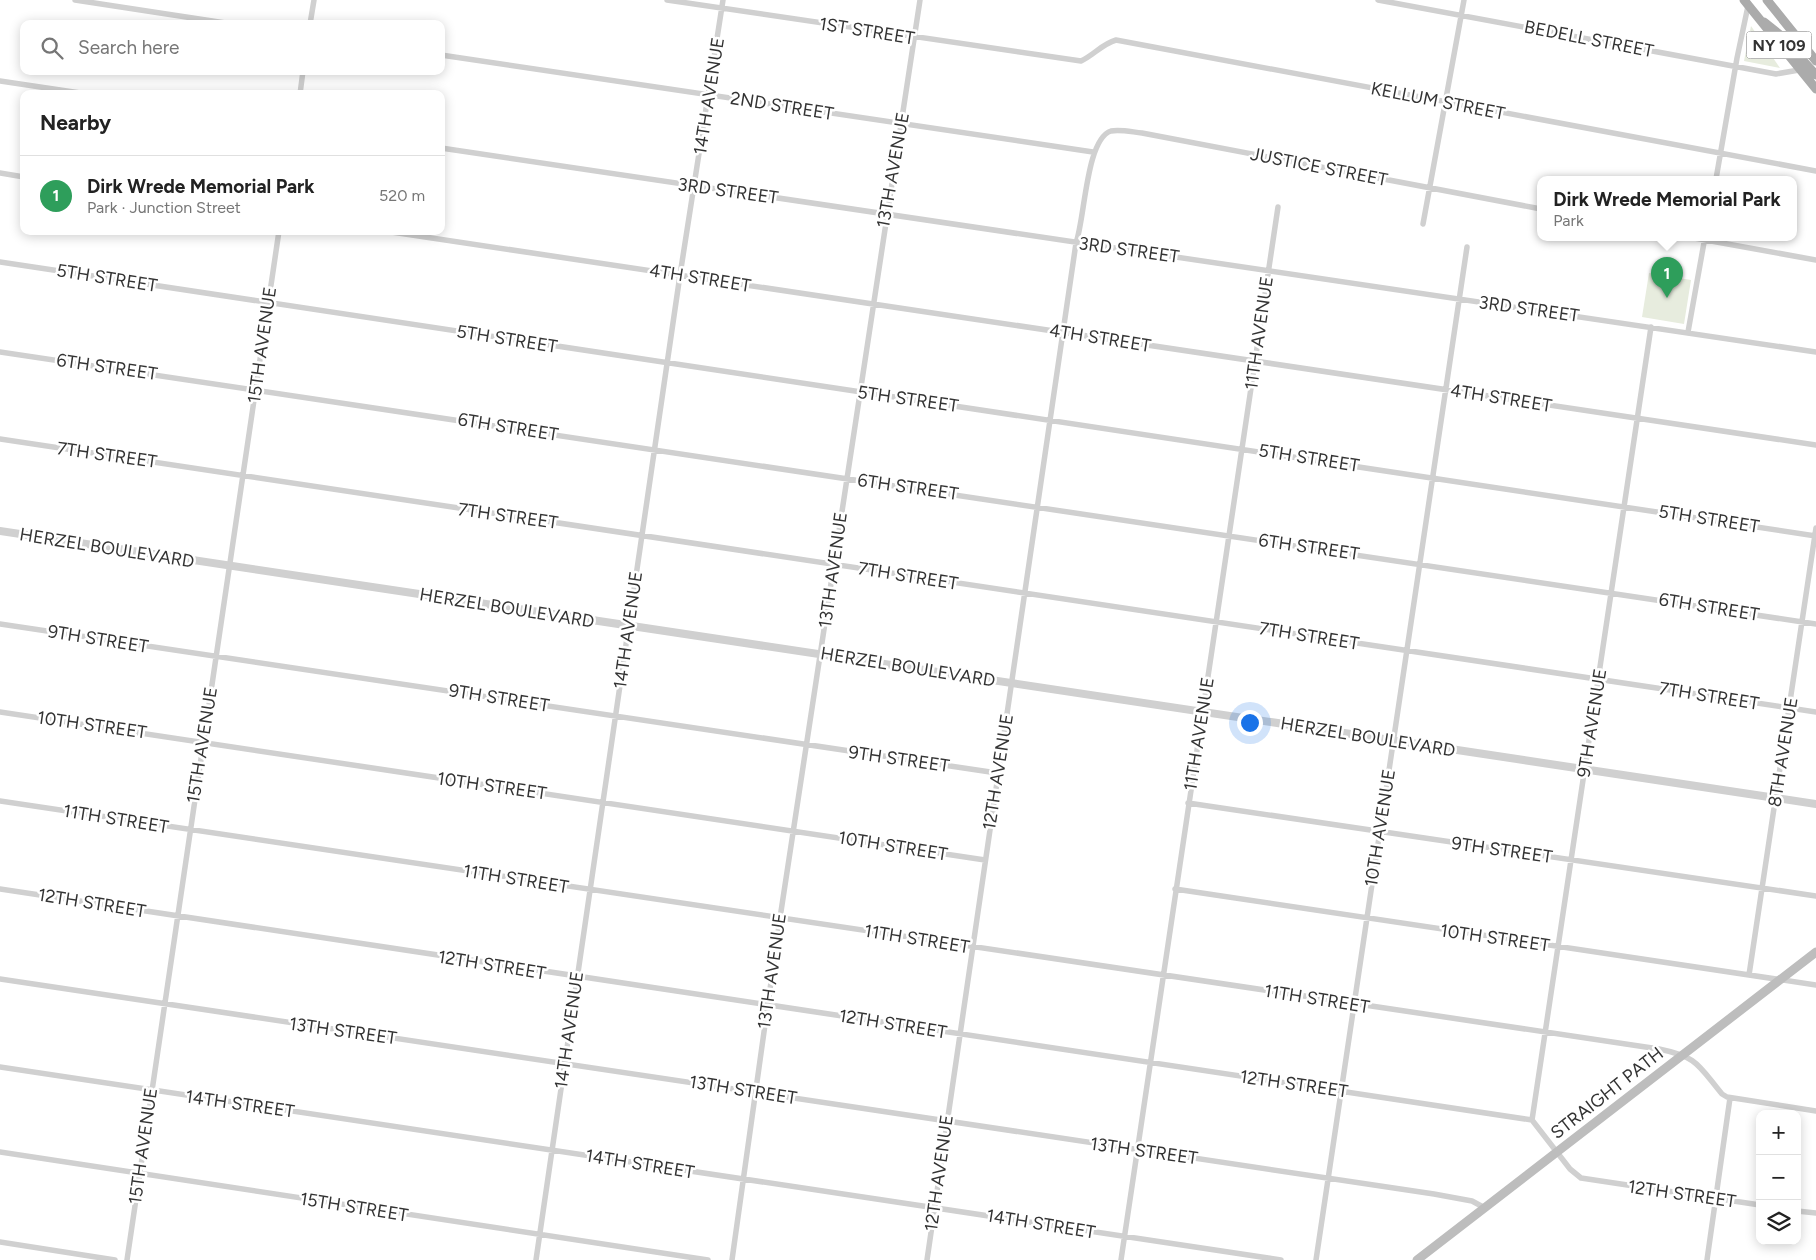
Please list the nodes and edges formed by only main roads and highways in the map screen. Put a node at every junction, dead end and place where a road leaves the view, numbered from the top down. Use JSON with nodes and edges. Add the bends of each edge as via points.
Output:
{"nodes":[{"id":1,"x":1767,"y":0,"type":"edge"},
{"id":2,"x":1746,"y":3,"type":"edge"},
{"id":3,"x":1754,"y":14,"type":"junction"},
{"id":4,"x":1816,"y":61,"type":"edge"},
{"id":5,"x":1816,"y":75,"type":"edge"},
{"id":6,"x":1816,"y":89,"type":"edge"},
{"id":7,"x":1816,"y":952,"type":"edge"},
{"id":8,"x":1418,"y":1260,"type":"edge"}],
"edges":[{"from":1,"to":4,"type":"main road","number":"NY 109"},
{"from":2,"to":3,"type":"main road","number":"NY 109"},
{"from":3,"to":5,"type":"main road","via":[[1779,34]]},
{"from":3,"to":6,"type":"main road","number":"NY 109"},
{"from":7,"to":8,"type":"main road","name":"STRAIGHT PATH"}]}
